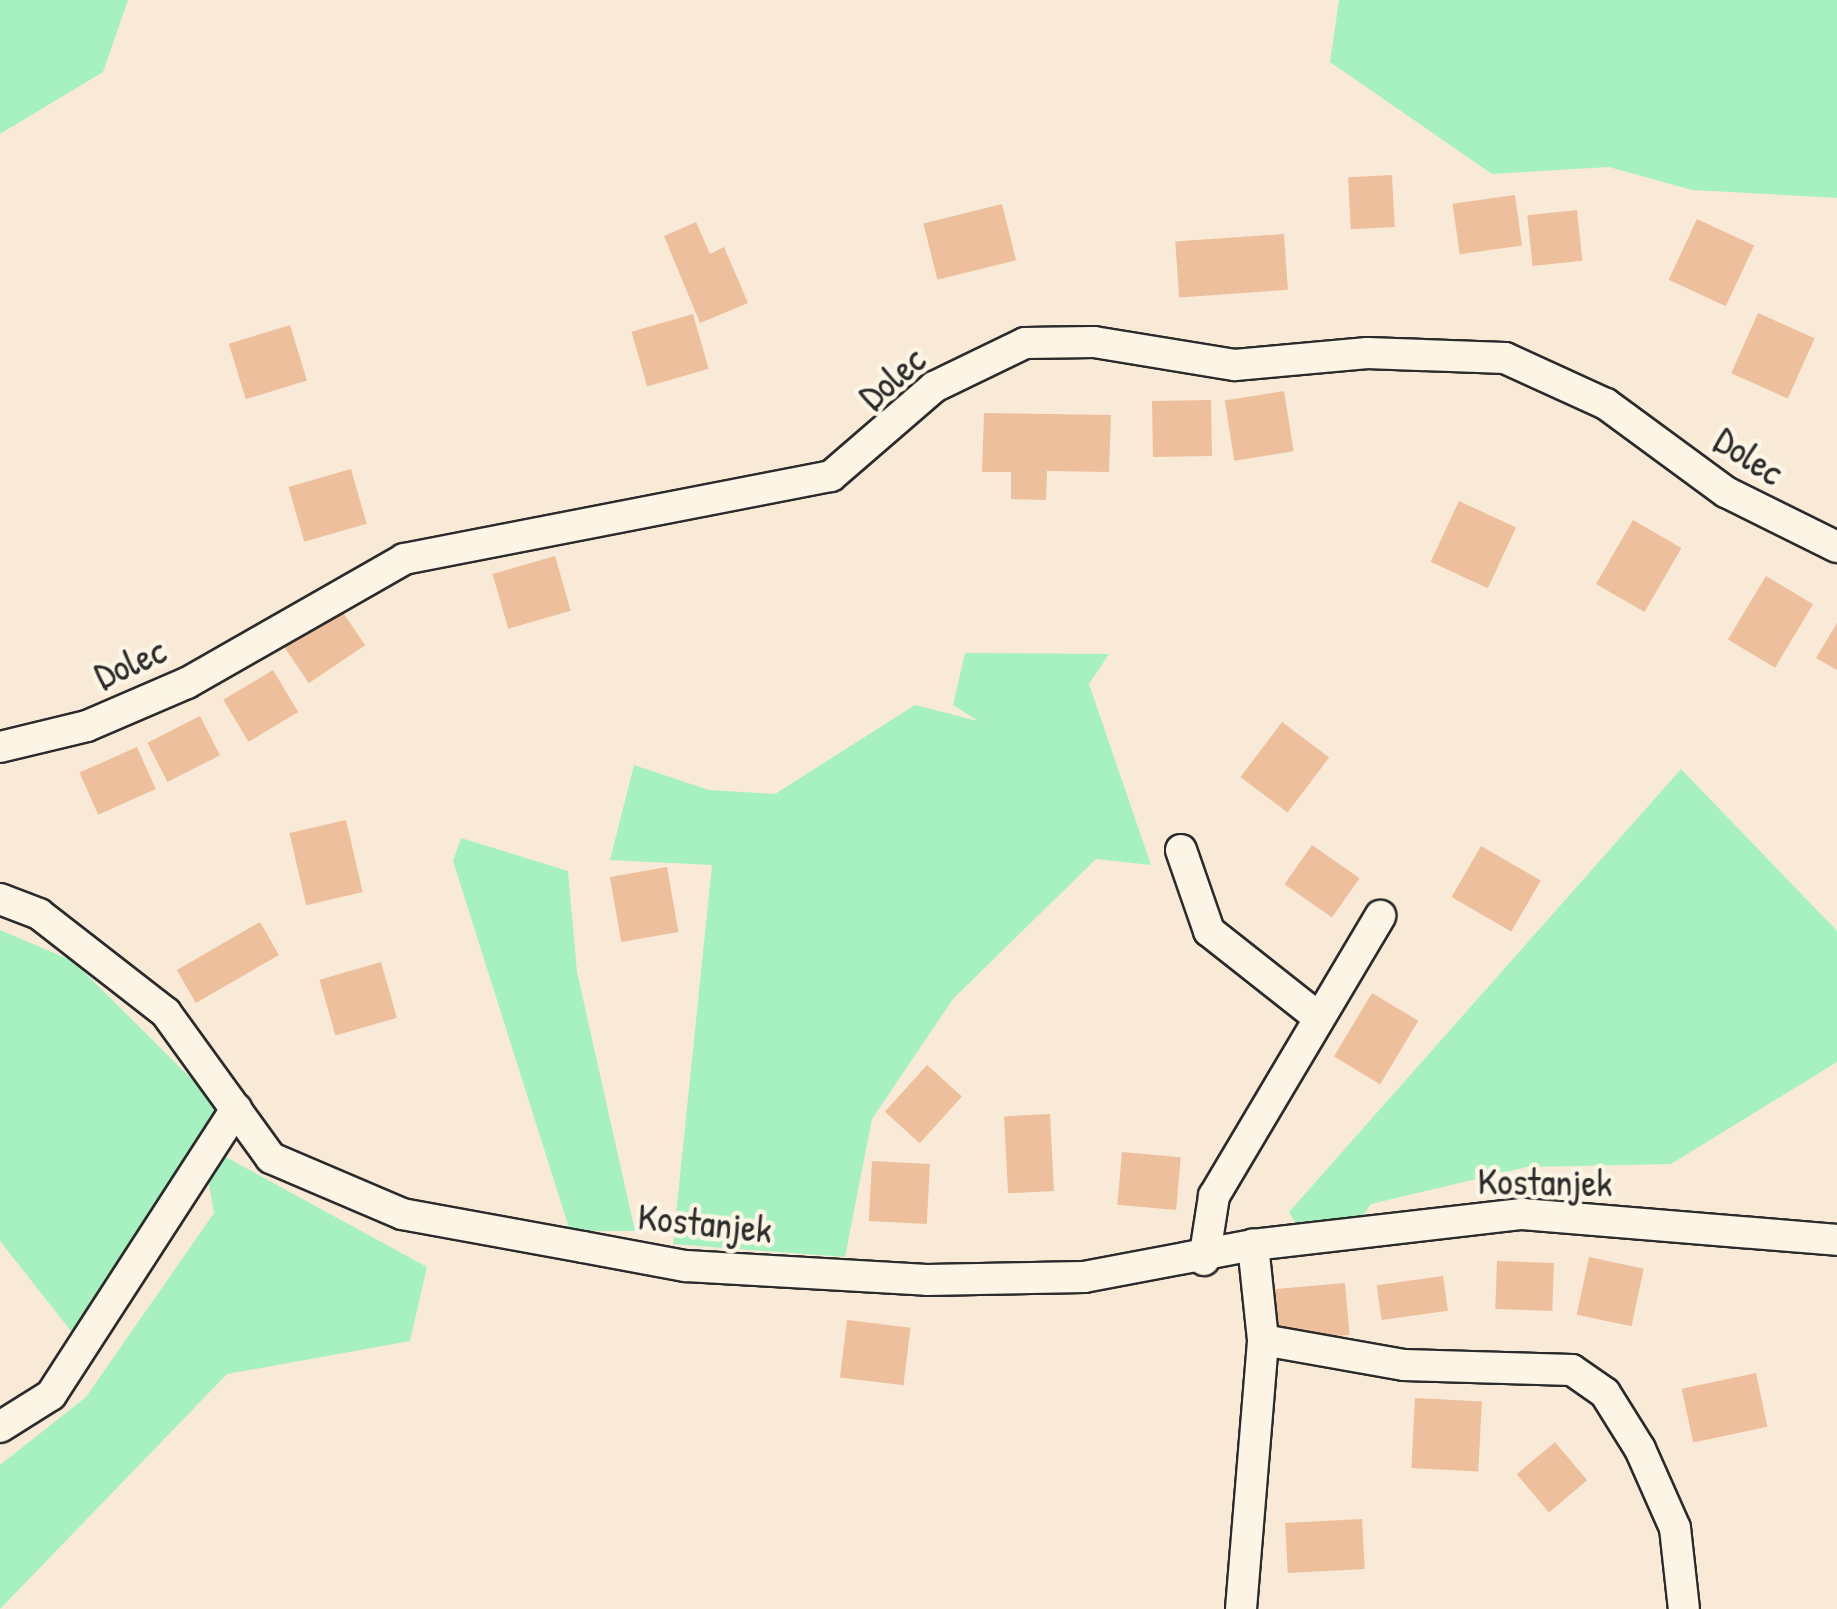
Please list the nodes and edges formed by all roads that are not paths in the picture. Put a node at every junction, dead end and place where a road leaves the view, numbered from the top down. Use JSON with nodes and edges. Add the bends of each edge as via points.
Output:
{"nodes":[{"id":1,"x":1837,"y":546,"type":"edge"},
{"id":2,"x":0,"y":747,"type":"edge"},
{"id":3,"x":1181,"y":850,"type":"dead end"},
{"id":4,"x":0,"y":899,"type":"edge"},
{"id":5,"x":1380,"y":916,"type":"dead end"},
{"id":6,"x":1319,"y":1018,"type":"junction"},
{"id":7,"x":236,"y":1110,"type":"junction"},
{"id":8,"x":1837,"y":1240,"type":"edge"},
{"id":9,"x":1253,"y":1245,"type":"junction"},
{"id":10,"x":1204,"y":1260,"type":"junction"},
{"id":11,"x":1263,"y":1340,"type":"junction"},
{"id":12,"x":0,"y":1427,"type":"edge"},
{"id":13,"x":1242,"y":1609,"type":"edge"},
{"id":14,"x":1684,"y":1609,"type":"edge"}],
"edges":[{"from":1,"to":2,"type":"street","name":"Dolec","via":[[1726,492],[1606,404],[1505,358],[1385,352],[1235,364],[1094,342],[1026,343],[934,387],[832,476],[404,560],[186,682],[86,726]]},
{"from":3,"to":6,"type":"street","via":[[1208,930]]},
{"from":4,"to":7,"type":"street","name":"Kostanjek","via":[[39,914],[118,968],[166,1012]]},
{"from":5,"to":6,"type":"street"},
{"from":6,"to":10,"type":"street","via":[[1214,1196]]},
{"from":7,"to":10,"type":"street","name":"Kostanjek","via":[[271,1158],[402,1214],[686,1266],[927,1280],[1084,1277]]},
{"from":7,"to":12,"type":"street","via":[[51,1396]]},
{"from":8,"to":9,"type":"street","name":"Kostanjek","via":[[1522,1214]]},
{"from":9,"to":10,"type":"street","name":"Kostanjek"},
{"from":9,"to":11,"type":"street"},
{"from":11,"to":13,"type":"street"},
{"from":11,"to":14,"type":"street","via":[[1404,1365],[1572,1370],[1605,1394],[1640,1449],[1674,1528]]}]}
